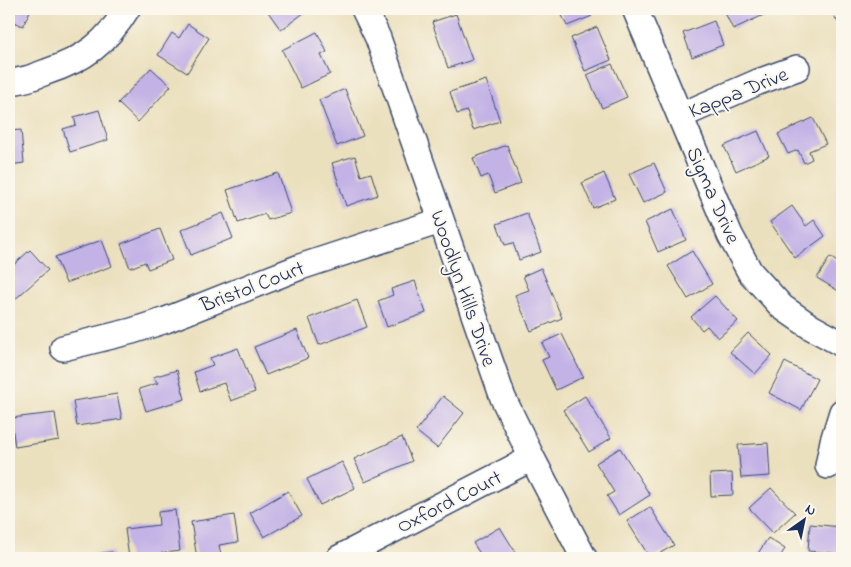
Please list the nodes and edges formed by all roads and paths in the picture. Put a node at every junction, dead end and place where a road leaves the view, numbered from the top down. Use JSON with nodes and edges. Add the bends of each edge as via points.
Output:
{"nodes":[{"id":1,"x":127,"y":9,"type":"edge"},
{"id":2,"x":364,"y":9,"type":"edge"},
{"id":3,"x":635,"y":9,"type":"edge"},
{"id":4,"x":797,"y":68,"type":"dead end"},
{"id":5,"x":9,"y":82,"type":"edge"},
{"id":6,"x":680,"y":116,"type":"junction"},
{"id":7,"x":440,"y":220,"type":"junction"},
{"id":8,"x":842,"y":344,"type":"edge"},
{"id":9,"x":63,"y":348,"type":"dead end"},
{"id":10,"x":842,"y":412,"type":"edge"},
{"id":11,"x":532,"y":458,"type":"junction"},
{"id":12,"x":828,"y":466,"type":"dead end"},
{"id":13,"x":339,"y":558,"type":"edge"},
{"id":14,"x":584,"y":558,"type":"edge"}],
"edges":[{"from":1,"to":5,"type":"street","via":[[97,46],[71,63],[22,81]]},
{"from":2,"to":7,"type":"street","name":"Woodlyn Hills Drive","via":[[378,38]]},
{"from":3,"to":6,"type":"street","name":"Sigma Drive"},
{"from":4,"to":6,"type":"street","name":"Kappa Drive"},
{"from":6,"to":8,"type":"street","name":"Sigma Drive","via":[[730,235],[750,272],[782,307]]},
{"from":7,"to":9,"type":"street","name":"Bristol Court","via":[[300,267],[166,320]]},
{"from":7,"to":11,"type":"street","name":"Woodlyn Hills Drive","via":[[502,398]]},
{"from":10,"to":12,"type":"street"},
{"from":11,"to":13,"type":"street","name":"Oxford Court"},
{"from":11,"to":14,"type":"street","name":"Woodlyn Hills Drive"}]}
